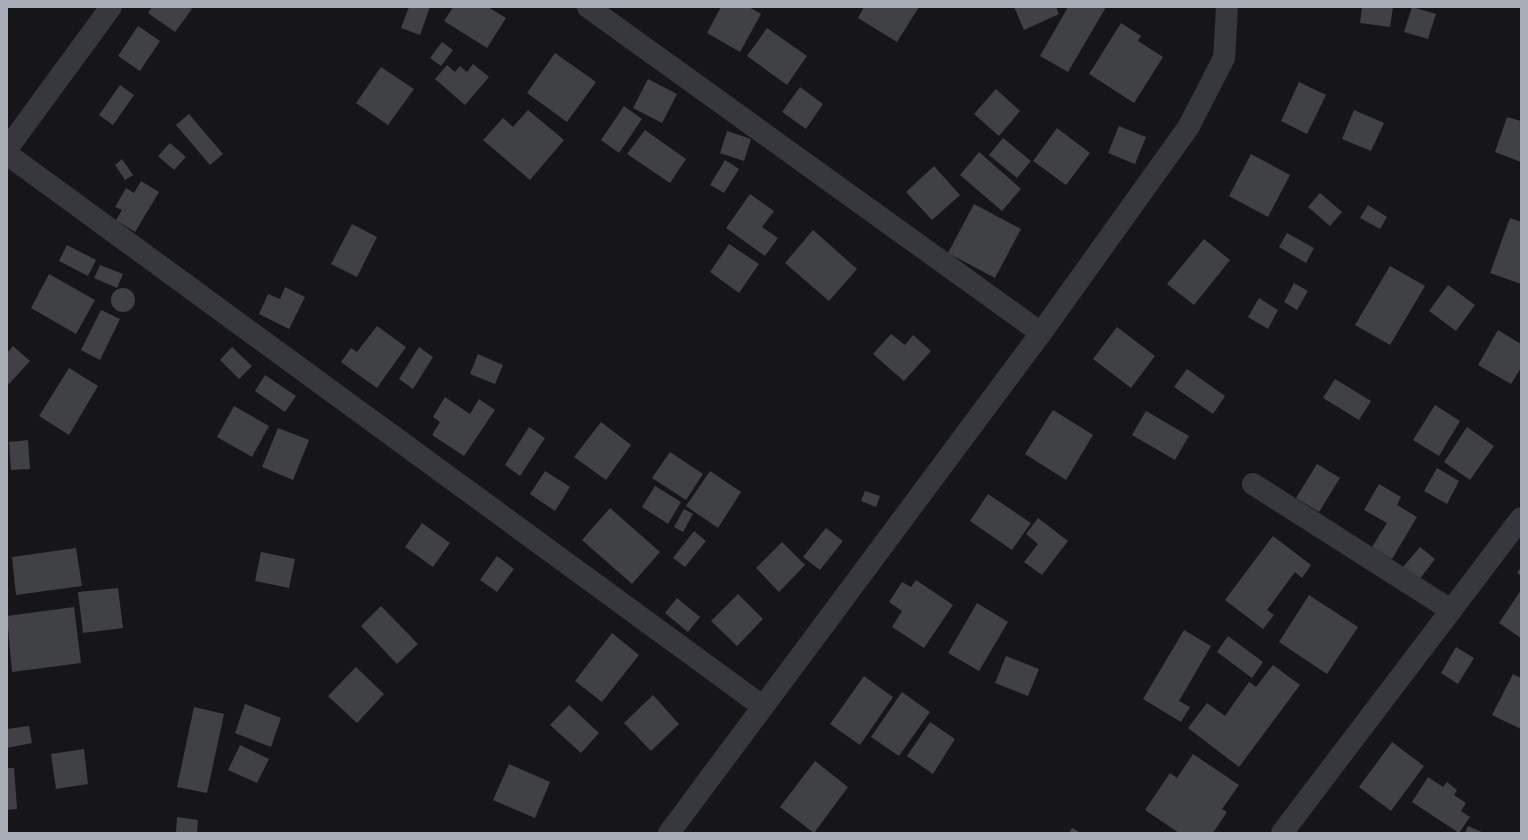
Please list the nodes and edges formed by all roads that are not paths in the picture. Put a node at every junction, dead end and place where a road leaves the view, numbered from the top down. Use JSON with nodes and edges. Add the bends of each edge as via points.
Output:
{"nodes":[{"id":1,"x":111,"y":7,"type":"edge"},
{"id":2,"x":588,"y":7,"type":"edge"},
{"id":3,"x":1228,"y":7,"type":"edge"},
{"id":4,"x":7,"y":149,"type":"edge"},
{"id":5,"x":7,"y":154,"type":"edge"},
{"id":6,"x":1041,"y":333,"type":"junction"},
{"id":7,"x":1253,"y":484,"type":"dead end"},
{"id":8,"x":1520,"y":523,"type":"edge"},
{"id":9,"x":1451,"y":610,"type":"junction"},
{"id":10,"x":762,"y":706,"type":"junction"},
{"id":11,"x":669,"y":833,"type":"edge"},
{"id":12,"x":1282,"y":833,"type":"edge"}],
"edges":[{"from":1,"to":4,"type":"street"},
{"from":2,"to":6,"type":"street"},
{"from":3,"to":6,"type":"street","via":[[1224,58],[1189,126]]},
{"from":5,"to":10,"type":"street"},
{"from":6,"to":10,"type":"street"},
{"from":7,"to":9,"type":"street"},
{"from":8,"to":9,"type":"street"},
{"from":9,"to":12,"type":"street"},
{"from":10,"to":11,"type":"street"}]}
